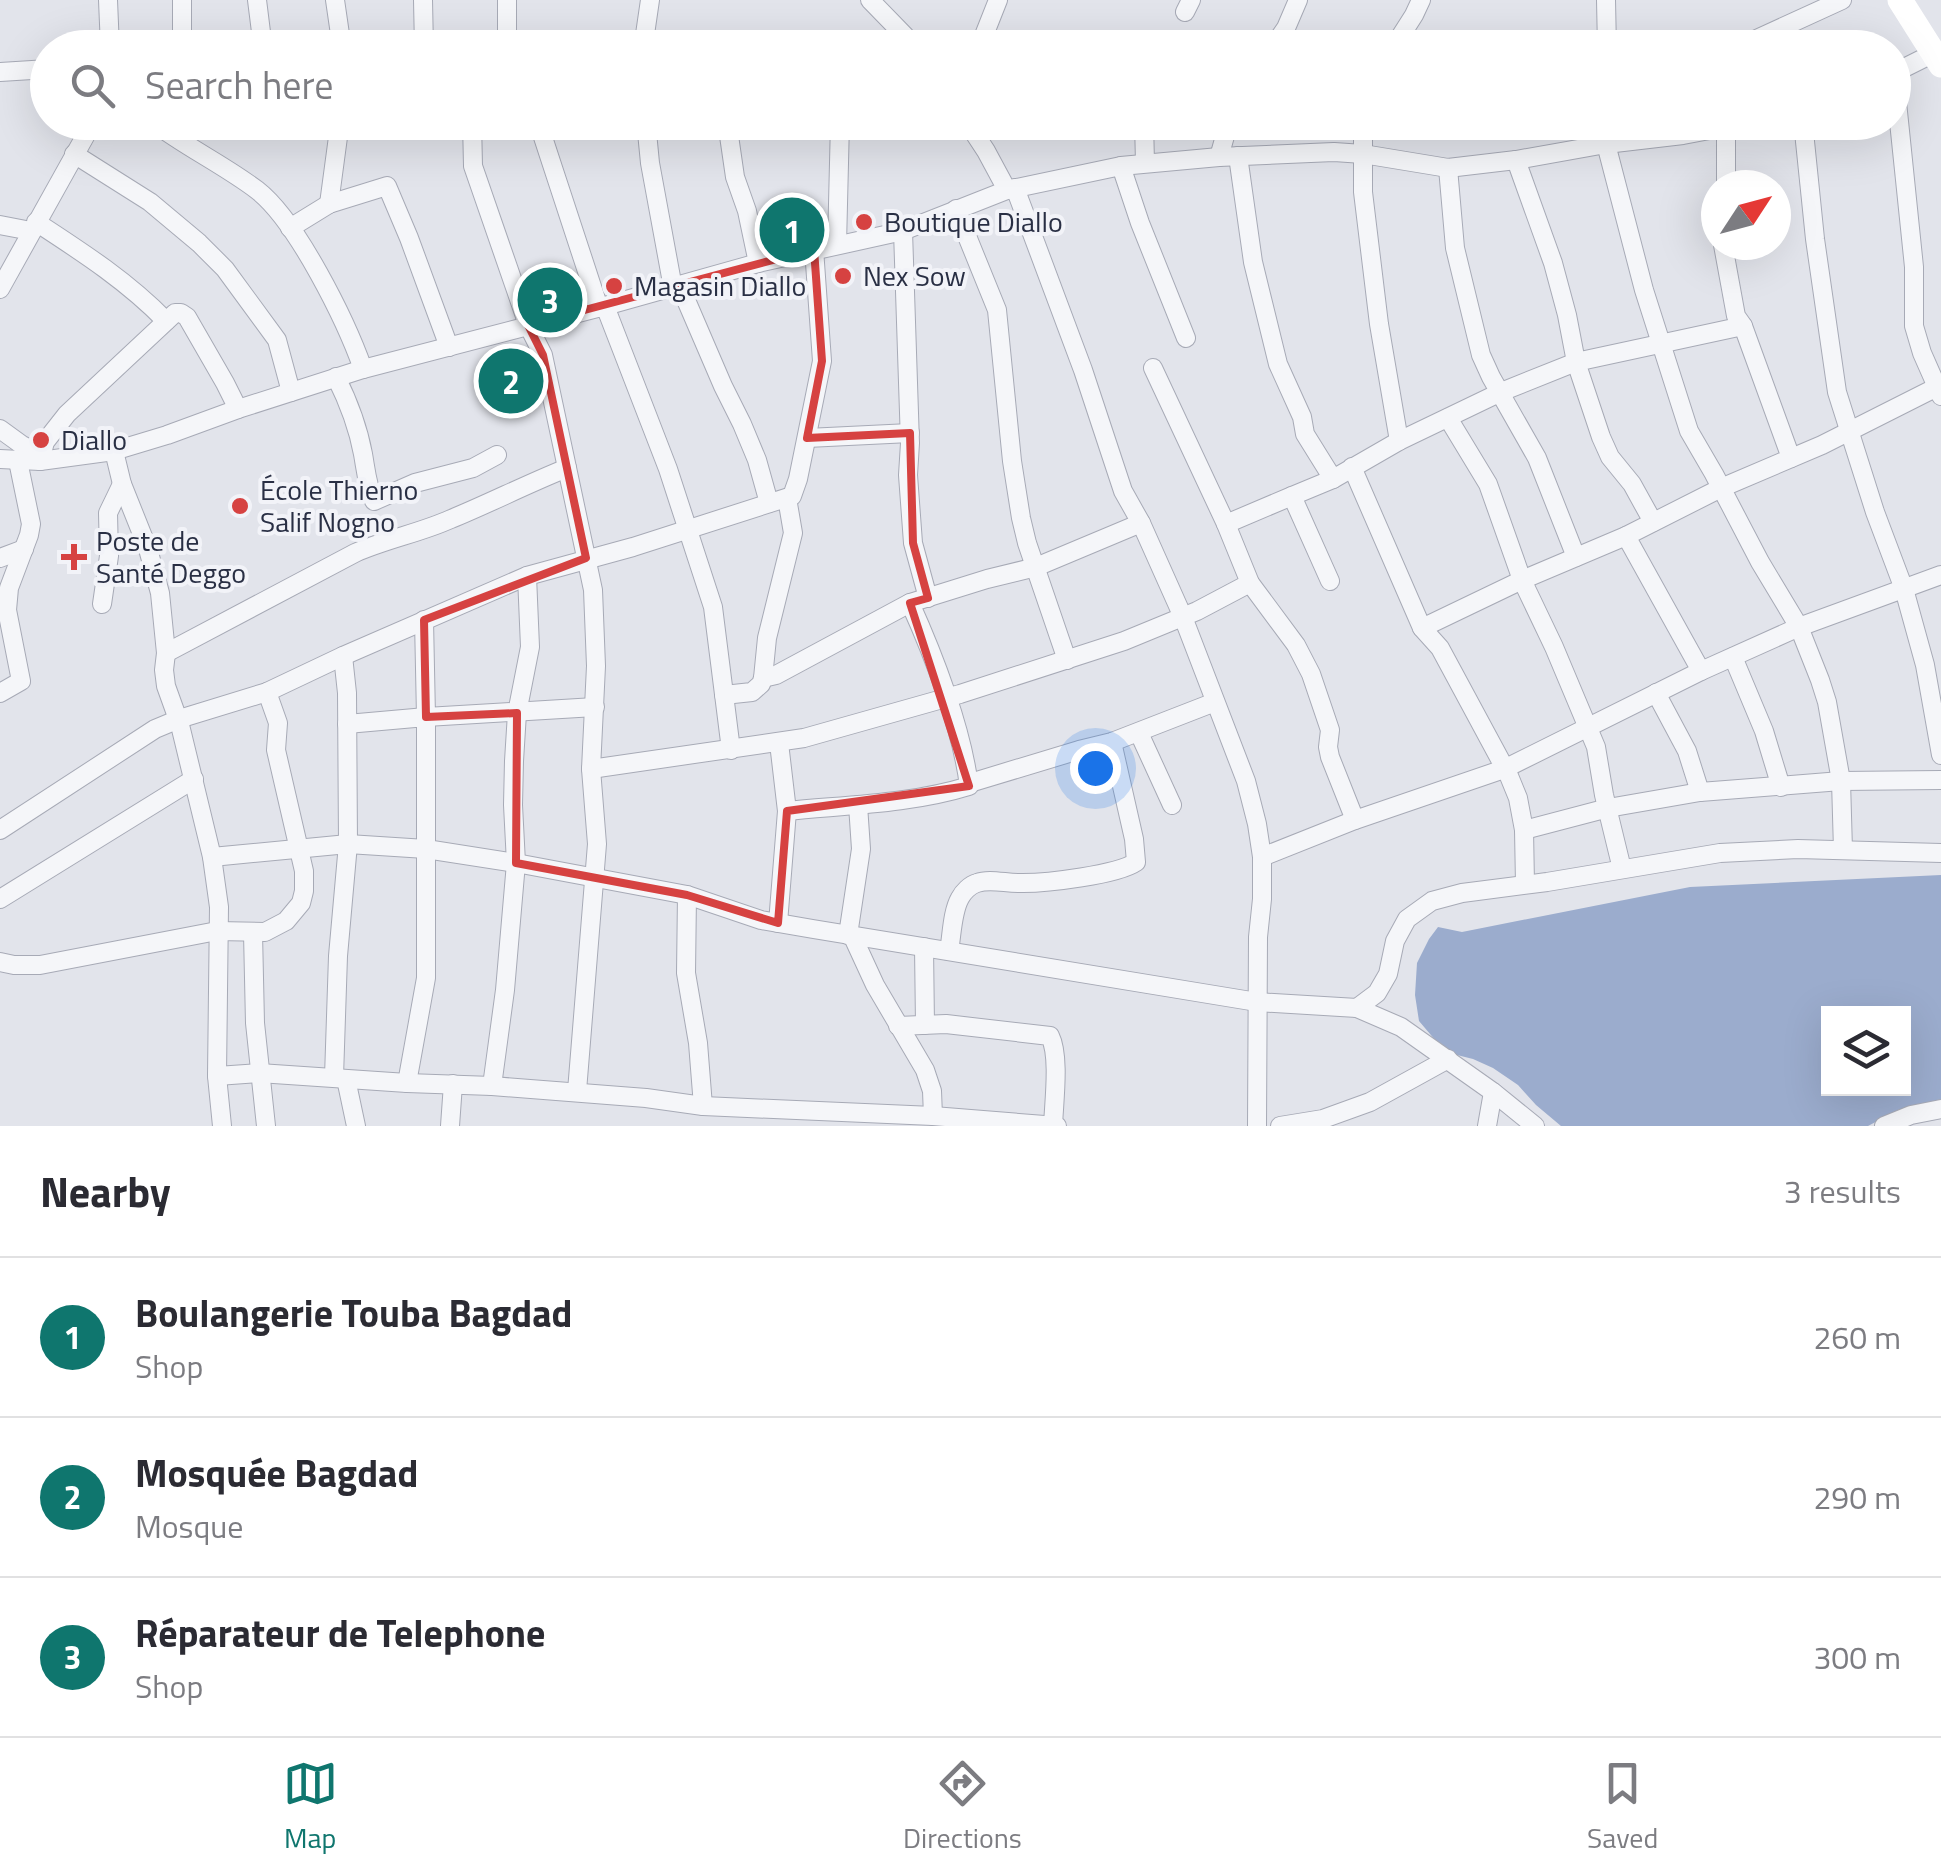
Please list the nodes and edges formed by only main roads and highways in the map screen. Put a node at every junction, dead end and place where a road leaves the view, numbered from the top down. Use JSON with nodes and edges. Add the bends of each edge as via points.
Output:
{"nodes":[{"id":1,"x":1912,"y":5,"type":"edge"},
{"id":2,"x":1938,"y":59,"type":"edge"}],
"edges":[{"from":1,"to":2,"type":"main road"}]}
